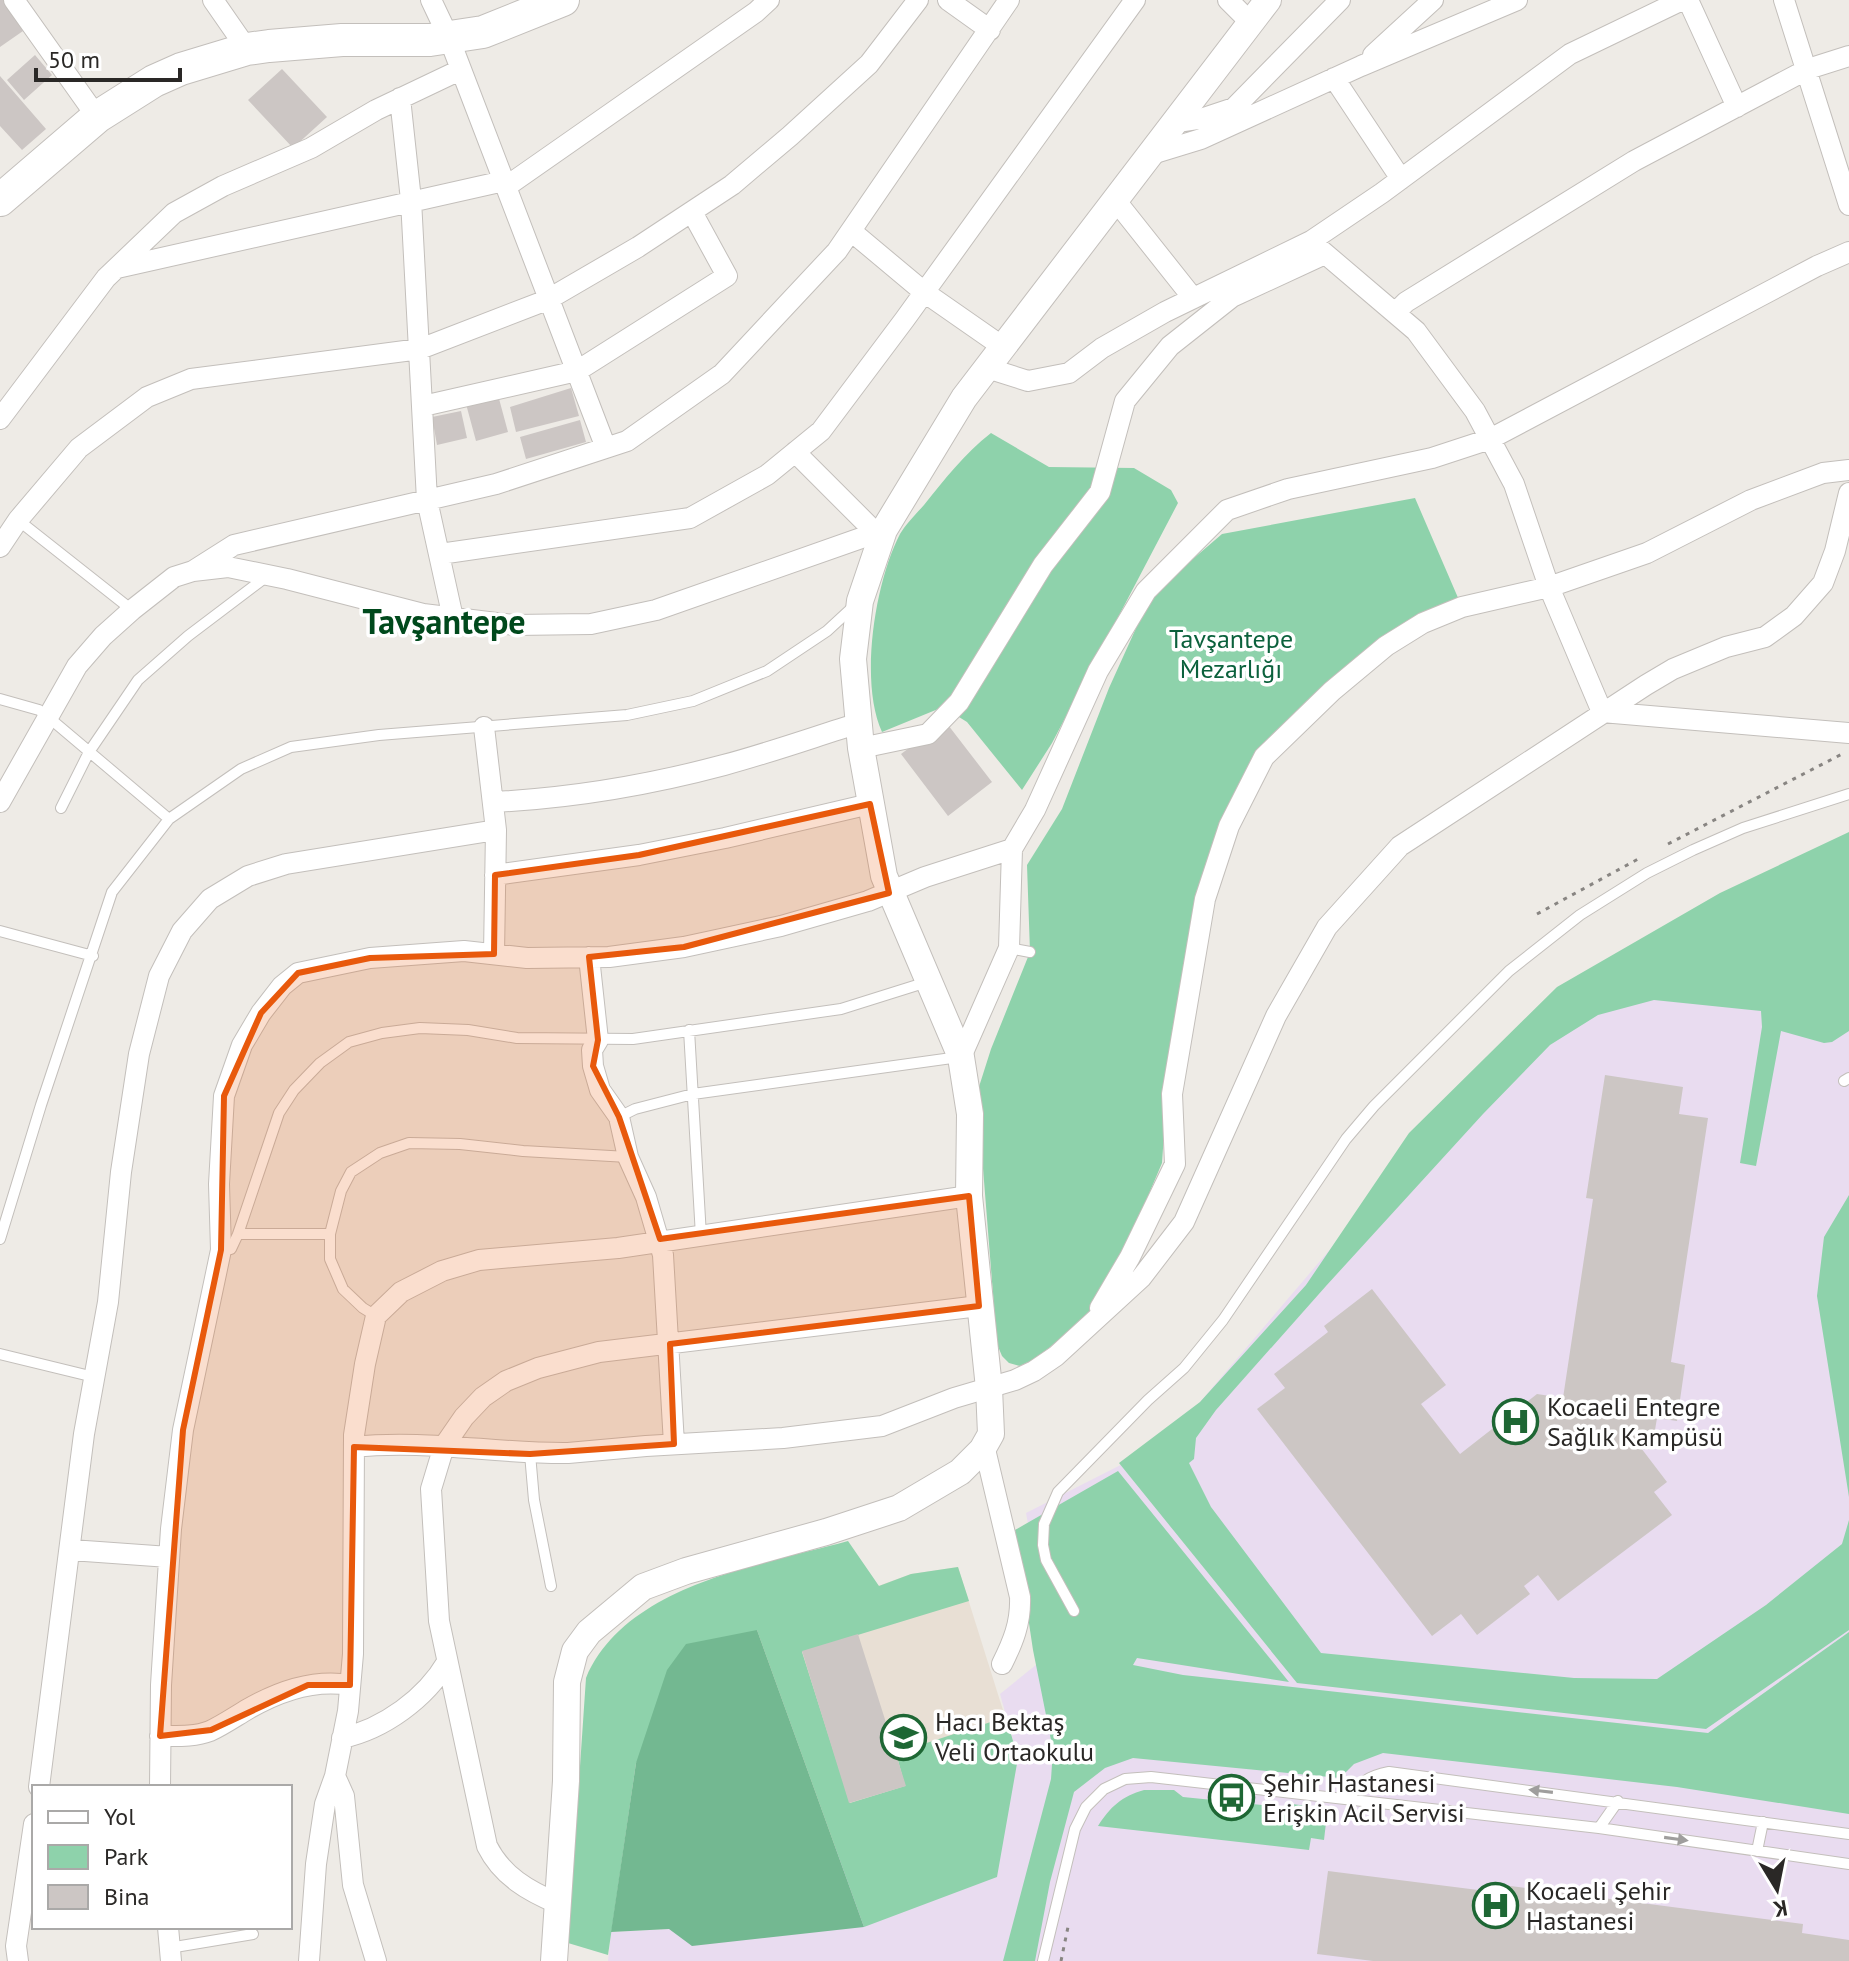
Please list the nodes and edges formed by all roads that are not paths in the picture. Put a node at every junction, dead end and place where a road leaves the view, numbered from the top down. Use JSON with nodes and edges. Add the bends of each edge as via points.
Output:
{"nodes":[{"id":1,"x":14,"y":0,"type":"edge"},
{"id":2,"x":213,"y":0,"type":"edge"},
{"id":3,"x":431,"y":0,"type":"edge"},
{"id":4,"x":563,"y":0,"type":"edge"},
{"id":5,"x":769,"y":0,"type":"edge"},
{"id":6,"x":918,"y":0,"type":"edge"},
{"id":7,"x":948,"y":0,"type":"edge"},
{"id":8,"x":1009,"y":0,"type":"edge"},
{"id":9,"x":1135,"y":0,"type":"edge"},
{"id":10,"x":1228,"y":0,"type":"edge"},
{"id":11,"x":1268,"y":0,"type":"edge"},
{"id":12,"x":1340,"y":0,"type":"edge"},
{"id":13,"x":1433,"y":0,"type":"edge"},
{"id":14,"x":1517,"y":0,"type":"edge"},
{"id":15,"x":1685,"y":0,"type":"edge"},
{"id":16,"x":1784,"y":0,"type":"edge"},
{"id":17,"x":1250,"y":22,"type":"junction"},
{"id":18,"x":990,"y":30,"type":"junction"},
{"id":19,"x":449,"y":38,"type":"junction"},
{"id":20,"x":247,"y":49,"type":"junction"},
{"id":21,"x":1849,"y":56,"type":"edge"},
{"id":22,"x":1361,"y":66,"type":"junction"},
{"id":23,"x":1808,"y":69,"type":"junction"},
{"id":24,"x":460,"y":70,"type":"junction"},
{"id":25,"x":1334,"y":78,"type":"junction"},
{"id":26,"x":400,"y":98,"type":"junction"},
{"id":27,"x":1737,"y":107,"type":"junction"},
{"id":28,"x":97,"y":117,"type":"junction"},
{"id":29,"x":1177,"y":122,"type":"junction"},
{"id":30,"x":1152,"y":154,"type":"junction"},
{"id":31,"x":1401,"y":179,"type":"junction"},
{"id":32,"x":505,"y":184,"type":"junction"},
{"id":33,"x":0,"y":200,"type":"edge"},
{"id":34,"x":411,"y":200,"type":"junction"},
{"id":35,"x":1116,"y":201,"type":"junction"},
{"id":36,"x":1849,"y":203,"type":"edge"},
{"id":37,"x":692,"y":212,"type":"junction"},
{"id":38,"x":851,"y":231,"type":"junction"},
{"id":39,"x":1318,"y":248,"type":"junction"},
{"id":40,"x":1849,"y":252,"type":"edge"},
{"id":41,"x":116,"y":269,"type":"junction"},
{"id":42,"x":924,"y":292,"type":"junction"},
{"id":43,"x":1193,"y":298,"type":"junction"},
{"id":44,"x":547,"y":300,"type":"junction"},
{"id":45,"x":1395,"y":313,"type":"junction"},
{"id":46,"x":420,"y":349,"type":"junction"},
{"id":47,"x":995,"y":358,"type":"junction"},
{"id":48,"x":577,"y":371,"type":"junction"},
{"id":49,"x":423,"y":406,"type":"junction"},
{"id":50,"x":0,"y":419,"type":"edge"},
{"id":51,"x":1490,"y":439,"type":"junction"},
{"id":52,"x":606,"y":448,"type":"junction"},
{"id":53,"x":795,"y":452,"type":"junction"},
{"id":54,"x":1849,"y":470,"type":"edge"},
{"id":55,"x":1849,"y":493,"type":"edge"},
{"id":56,"x":427,"y":500,"type":"junction"},
{"id":57,"x":18,"y":520,"type":"junction"},
{"id":58,"x":880,"y":531,"type":"junction"},
{"id":59,"x":0,"y":547,"type":"edge"},
{"id":60,"x":440,"y":554,"type":"junction"},
{"id":61,"x":193,"y":571,"type":"junction"},
{"id":62,"x":268,"y":575,"type":"junction"},
{"id":63,"x":1549,"y":587,"type":"junction"},
{"id":64,"x":860,"y":601,"type":"junction"},
{"id":65,"x":132,"y":610,"type":"junction"},
{"id":66,"x":453,"y":618,"type":"junction"},
{"id":67,"x":0,"y":699,"type":"edge"},
{"id":68,"x":1602,"y":712,"type":"junction"},
{"id":69,"x":47,"y":716,"type":"junction"},
{"id":70,"x":484,"y":727,"type":"junction"},
{"id":71,"x":1849,"y":733,"type":"edge"},
{"id":72,"x":860,"y":736,"type":"junction"},
{"id":73,"x":89,"y":752,"type":"junction"},
{"id":74,"x":1849,"y":794,"type":"edge"},
{"id":75,"x":0,"y":802,"type":"edge"},
{"id":76,"x":494,"y":802,"type":"junction"},
{"id":77,"x":870,"y":804,"type":"junction"},
{"id":78,"x":61,"y":808,"type":"dead end"},
{"id":79,"x":169,"y":819,"type":"junction"},
{"id":80,"x":496,"y":830,"type":"junction"},
{"id":81,"x":1012,"y":849,"type":"junction"},
{"id":82,"x":495,"y":875,"type":"junction"},
{"id":83,"x":889,"y":893,"type":"junction"},
{"id":84,"x":0,"y":931,"type":"edge"},
{"id":85,"x":1009,"y":948,"type":"junction"},
{"id":86,"x":1030,"y":952,"type":"dead end"},
{"id":87,"x":494,"y":954,"type":"junction"},
{"id":88,"x":93,"y":956,"type":"junction"},
{"id":89,"x":589,"y":957,"type":"junction"},
{"id":90,"x":928,"y":982,"type":"junction"},
{"id":91,"x":689,"y":1030,"type":"junction"},
{"id":92,"x":598,"y":1040,"type":"junction"},
{"id":93,"x":961,"y":1057,"type":"junction"},
{"id":94,"x":693,"y":1094,"type":"junction"},
{"id":95,"x":619,"y":1117,"type":"junction"},
{"id":96,"x":628,"y":1157,"type":"junction"},
{"id":97,"x":969,"y":1196,"type":"junction"},
{"id":98,"x":238,"y":1234,"type":"junction"},
{"id":99,"x":330,"y":1234,"type":"junction"},
{"id":100,"x":701,"y":1237,"type":"junction"},
{"id":101,"x":0,"y":1239,"type":"edge"},
{"id":102,"x":660,"y":1239,"type":"junction"},
{"id":103,"x":221,"y":1250,"type":"junction"},
{"id":104,"x":979,"y":1306,"type":"junction"},
{"id":105,"x":376,"y":1316,"type":"junction"},
{"id":106,"x":1094,"y":1322,"type":"junction"},
{"id":107,"x":670,"y":1344,"type":"junction"},
{"id":108,"x":0,"y":1354,"type":"edge"},
{"id":109,"x":94,"y":1377,"type":"junction"},
{"id":110,"x":989,"y":1388,"type":"junction"},
{"id":111,"x":674,"y":1444,"type":"junction"},
{"id":112,"x":984,"y":1445,"type":"junction"},
{"id":113,"x":444,"y":1446,"type":"junction"},
{"id":114,"x":354,"y":1447,"type":"junction"},
{"id":115,"x":530,"y":1454,"type":"junction"},
{"id":116,"x":71,"y":1550,"type":"junction"},
{"id":117,"x":169,"y":1557,"type":"junction"},
{"id":118,"x":551,"y":1586,"type":"dead end"},
{"id":119,"x":1074,"y":1611,"type":"dead end"},
{"id":120,"x":447,"y":1662,"type":"junction"},
{"id":121,"x":1002,"y":1664,"type":"dead end"},
{"id":122,"x":350,"y":1685,"type":"junction"},
{"id":123,"x":160,"y":1736,"type":"junction"},
{"id":124,"x":342,"y":1738,"type":"junction"},
{"id":125,"x":335,"y":1776,"type":"junction"},
{"id":126,"x":39,"y":1785,"type":"edge"},
{"id":127,"x":160,"y":1785,"type":"edge"},
{"id":128,"x":1347,"y":1799,"type":"junction"},
{"id":129,"x":1618,"y":1801,"type":"junction"},
{"id":130,"x":1763,"y":1822,"type":"junction"},
{"id":131,"x":1599,"y":1828,"type":"junction"},
{"id":132,"x":1849,"y":1834,"type":"edge"},
{"id":133,"x":32,"y":1838,"type":"edge"},
{"id":134,"x":1757,"y":1851,"type":"junction"},
{"id":135,"x":1849,"y":1864,"type":"edge"},
{"id":136,"x":559,"y":1904,"type":"junction"},
{"id":137,"x":253,"y":1934,"type":"dead end"},
{"id":138,"x":169,"y":1945,"type":"edge"},
{"id":139,"x":18,"y":1961,"type":"edge"},
{"id":140,"x":309,"y":1961,"type":"edge"},
{"id":141,"x":376,"y":1961,"type":"edge"},
{"id":142,"x":554,"y":1961,"type":"edge"},
{"id":143,"x":1043,"y":1961,"type":"edge"}],
"edges":[{"from":1,"to":28,"type":"street"},
{"from":2,"to":20,"type":"street"},
{"from":3,"to":19,"type":"street"},
{"from":4,"to":19,"type":"main road","via":[[483,32]]},
{"from":5,"to":32,"type":"street"},
{"from":6,"to":37,"type":"street","via":[[869,64],[732,185]]},
{"from":7,"to":18,"type":"street"},
{"from":8,"to":18,"type":"street"},
{"from":9,"to":42,"type":"street"},
{"from":10,"to":17,"type":"street"},
{"from":11,"to":17,"type":"street"},
{"from":12,"to":29,"type":"street","via":[[1234,108]]},
{"from":13,"to":22,"type":"street"},
{"from":14,"to":22,"type":"street"},
{"from":15,"to":27,"type":"street"},
{"from":15,"to":31,"type":"street","via":[[1570,54]]},
{"from":16,"to":23,"type":"street"},
{"from":17,"to":29,"type":"street"},
{"from":18,"to":38,"type":"street"},
{"from":19,"to":20,"type":"main road"},
{"from":19,"to":24,"type":"street"},
{"from":20,"to":28,"type":"main road","via":[[154,81]]},
{"from":21,"to":23,"type":"street"},
{"from":22,"to":25,"type":"street"},
{"from":23,"to":27,"type":"street"},
{"from":23,"to":36,"type":"street"},
{"from":24,"to":26,"type":"street"},
{"from":24,"to":32,"type":"street"},
{"from":25,"to":30,"type":"street","via":[[1201,139]]},
{"from":25,"to":31,"type":"street"},
{"from":26,"to":34,"type":"street"},
{"from":26,"to":41,"type":"street","via":[[311,148],[174,213]]},
{"from":27,"to":45,"type":"street","via":[[1634,161]]},
{"from":28,"to":33,"type":"main road"},
{"from":29,"to":30,"type":"street"},
{"from":30,"to":35,"type":"street"},
{"from":31,"to":39,"type":"street"},
{"from":32,"to":34,"type":"street"},
{"from":32,"to":44,"type":"street"},
{"from":34,"to":41,"type":"street"},
{"from":34,"to":46,"type":"street"},
{"from":35,"to":43,"type":"street"},
{"from":35,"to":47,"type":"street"},
{"from":37,"to":44,"type":"street"},
{"from":37,"to":48,"type":"street","via":[[727,276]]},
{"from":38,"to":42,"type":"street"},
{"from":38,"to":52,"type":"street","via":[[722,374],[627,441]]},
{"from":39,"to":43,"type":"street"},
{"from":39,"to":45,"type":"street"},
{"from":39,"to":72,"type":"street","via":[[1232,297],[1170,346],[1125,401],[1100,492],[1043,565],[959,702],[928,734]]},
{"from":40,"to":51,"type":"street"},
{"from":41,"to":50,"type":"street"},
{"from":42,"to":47,"type":"street"},
{"from":42,"to":53,"type":"street","via":[[821,431]]},
{"from":43,"to":47,"type":"street","via":[[1102,348],[1069,373],[1028,381]]},
{"from":44,"to":46,"type":"street"},
{"from":44,"to":48,"type":"street"},
{"from":45,"to":51,"type":"street","via":[[1416,331]]},
{"from":46,"to":49,"type":"street"},
{"from":46,"to":57,"type":"street","via":[[191,379],[147,397],[79,448]]},
{"from":47,"to":58,"type":"street"},
{"from":48,"to":49,"type":"street"},
{"from":48,"to":52,"type":"street"},
{"from":49,"to":56,"type":"street"},
{"from":51,"to":63,"type":"street","via":[[1514,484]]},
{"from":51,"to":81,"type":"street","via":[[1432,458],[1288,489],[1227,510],[1146,591],[1098,671]]},
{"from":52,"to":56,"type":"street"},
{"from":53,"to":58,"type":"street"},
{"from":53,"to":60,"type":"street","via":[[767,475],[690,518]]},
{"from":54,"to":63,"type":"street","via":[[1823,473],[1751,500],[1647,553]]},
{"from":55,"to":68,"type":"street","via":[[1823,583],[1794,616],[1765,637],[1673,669]]},
{"from":56,"to":60,"type":"street"},
{"from":56,"to":61,"type":"street","via":[[234,545]]},
{"from":57,"to":59,"type":"street"},
{"from":57,"to":65,"type":"lane"},
{"from":58,"to":64,"type":"street"},
{"from":58,"to":66,"type":"street","via":[[656,610],[591,624],[514,625]]},
{"from":60,"to":66,"type":"street"},
{"from":61,"to":62,"type":"street","via":[[228,567]]},
{"from":61,"to":65,"type":"street","via":[[174,577]]},
{"from":62,"to":66,"type":"street"},
{"from":62,"to":73,"type":"lane","via":[[138,680]]},
{"from":63,"to":68,"type":"street"},
{"from":63,"to":106,"type":"street","via":[[1462,607],[1423,623],[1332,691],[1264,757],[1229,826],[1205,899],[1172,1094],[1175,1164]]},
{"from":64,"to":70,"type":"lane","via":[[827,631],[767,671],[693,701],[627,715]]},
{"from":64,"to":72,"type":"street","via":[[853,659]]},
{"from":65,"to":69,"type":"street","via":[[77,666]]},
{"from":67,"to":69,"type":"lane"},
{"from":68,"to":71,"type":"street"},
{"from":68,"to":106,"type":"street","via":[[1400,846],[1327,927],[1276,1016],[1184,1222],[1141,1278]]},
{"from":69,"to":73,"type":"lane"},
{"from":69,"to":75,"type":"street"},
{"from":70,"to":76,"type":"street"},
{"from":70,"to":79,"type":"lane","via":[[291,747],[241,769]]},
{"from":72,"to":76,"type":"street","via":[[590,793]]},
{"from":72,"to":77,"type":"street"},
{"from":73,"to":78,"type":"lane"},
{"from":73,"to":79,"type":"lane"},
{"from":74,"to":119,"type":"lane","via":[[1693,850],[1580,915],[1509,971],[1374,1106],[1184,1368],[1058,1492],[1044,1524],[1043,1545]]},
{"from":76,"to":80,"type":"street"},
{"from":77,"to":82,"type":"street","via":[[639,855]]},
{"from":77,"to":83,"type":"street"},
{"from":79,"to":88,"type":"lane","via":[[112,892]]},
{"from":80,"to":82,"type":"street"},
{"from":80,"to":109,"type":"street","via":[[286,864],[248,876],[210,899],[182,931],[159,976],[139,1054]]},
{"from":81,"to":83,"type":"street"},
{"from":81,"to":85,"type":"street"},
{"from":82,"to":87,"type":"street"},
{"from":83,"to":89,"type":"street","via":[[781,926],[684,947]]},
{"from":83,"to":90,"type":"street"},
{"from":84,"to":88,"type":"lane"},
{"from":85,"to":86,"type":"lane"},
{"from":85,"to":93,"type":"street"},
{"from":87,"to":89,"type":"street"},
{"from":87,"to":103,"type":"street","via":[[370,958],[298,973],[282,986],[242,1045],[224,1096]]},
{"from":88,"to":101,"type":"lane"},
{"from":89,"to":92,"type":"street"},
{"from":90,"to":91,"type":"lane","via":[[841,1009]]},
{"from":90,"to":93,"type":"street"},
{"from":91,"to":92,"type":"lane"},
{"from":91,"to":94,"type":"lane"},
{"from":92,"to":95,"type":"street","via":[[592,1050],[593,1066],[600,1090]]},
{"from":92,"to":98,"type":"lane","via":[[420,1028],[349,1042],[320,1063],[279,1113]]},
{"from":93,"to":94,"type":"lane"},
{"from":93,"to":97,"type":"street","via":[[970,1114]]},
{"from":94,"to":95,"type":"lane"},
{"from":94,"to":100,"type":"lane"},
{"from":95,"to":96,"type":"street"},
{"from":96,"to":99,"type":"lane","via":[[409,1143],[380,1153],[351,1172]]},
{"from":96,"to":102,"type":"street"},
{"from":97,"to":100,"type":"street"},
{"from":97,"to":104,"type":"street"},
{"from":98,"to":99,"type":"lane"},
{"from":98,"to":103,"type":"lane","via":[[231,1249]]},
{"from":99,"to":105,"type":"lane","via":[[330,1259],[343,1289]]},
{"from":100,"to":102,"type":"street"},
{"from":102,"to":105,"type":"street","via":[[618,1248],[479,1260],[401,1292]]},
{"from":102,"to":107,"type":"street"},
{"from":103,"to":117,"type":"street","via":[[183,1430]]},
{"from":104,"to":107,"type":"street"},
{"from":104,"to":110,"type":"street"},
{"from":105,"to":114,"type":"street"},
{"from":106,"to":110,"type":"street","via":[[1034,1371]]},
{"from":107,"to":111,"type":"street"},
{"from":107,"to":113,"type":"street","via":[[599,1352],[506,1381],[483,1397]]},
{"from":108,"to":109,"type":"lane"},
{"from":109,"to":116,"type":"street"},
{"from":110,"to":111,"type":"street","via":[[863,1430]]},
{"from":110,"to":112,"type":"street","via":[[991,1434]]},
{"from":111,"to":115,"type":"street"},
{"from":112,"to":121,"type":"street","via":[[1020,1597],[1016,1637]]},
{"from":112,"to":136,"type":"street","via":[[960,1472],[899,1508],[643,1587],[589,1632],[575,1651],[567,1682]]},
{"from":113,"to":114,"type":"street"},
{"from":113,"to":115,"type":"street"},
{"from":113,"to":120,"type":"street","via":[[431,1489],[439,1621]]},
{"from":114,"to":122,"type":"street"},
{"from":115,"to":118,"type":"lane"},
{"from":116,"to":117,"type":"street"},
{"from":116,"to":126,"type":"street"},
{"from":117,"to":123,"type":"street"},
{"from":120,"to":124,"type":"street","via":[[438,1678],[392,1718]]},
{"from":120,"to":136,"type":"street","via":[[487,1846],[507,1874]]},
{"from":122,"to":123,"type":"street","via":[[308,1685],[253,1706],[211,1730]]},
{"from":122,"to":124,"type":"street"},
{"from":123,"to":127,"type":"street"},
{"from":124,"to":125,"type":"street"},
{"from":125,"to":140,"type":"street","via":[[316,1864]]},
{"from":125,"to":141,"type":"street","via":[[344,1796],[353,1885]]},
{"from":129,"to":128,"type":"lane","one_way":true,"via":[[1389,1772],[1361,1781]]},
{"from":128,"to":131,"type":"lane"},
{"from":128,"to":143,"type":"lane","via":[[1151,1777],[1125,1779],[1104,1789],[1086,1807],[1075,1829]]},
{"from":129,"to":130,"type":"lane"},
{"from":129,"to":131,"type":"lane"},
{"from":130,"to":132,"type":"lane"},
{"from":130,"to":134,"type":"lane"},
{"from":131,"to":134,"type":"lane","one_way":true},
{"from":133,"to":139,"type":"street"},
{"from":134,"to":135,"type":"lane"},
{"from":136,"to":142,"type":"street"},
{"from":137,"to":138,"type":"lane"}]}
